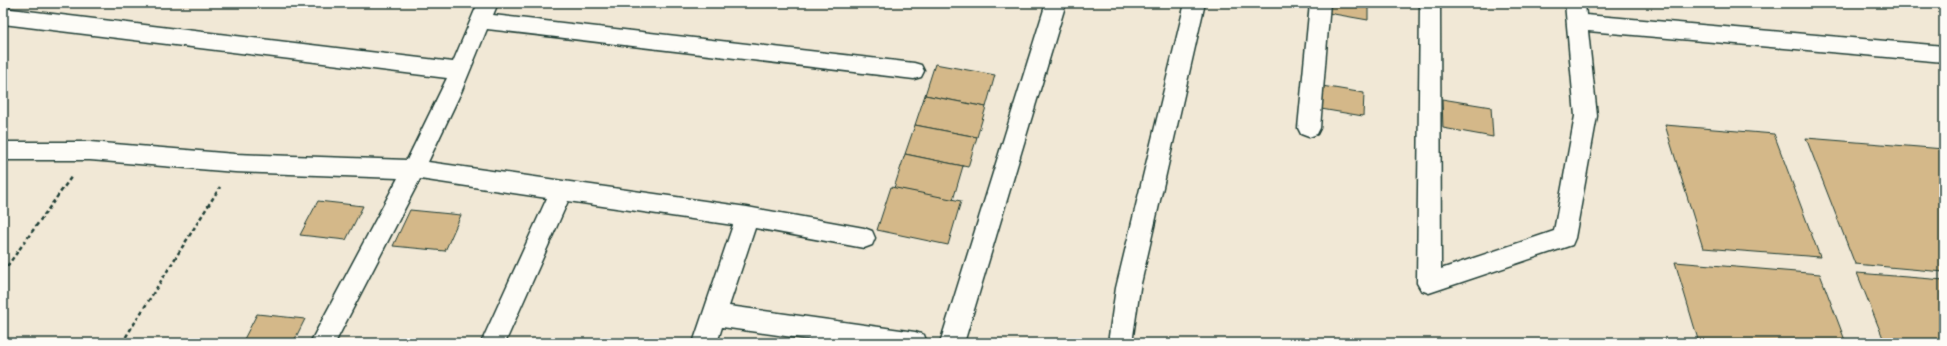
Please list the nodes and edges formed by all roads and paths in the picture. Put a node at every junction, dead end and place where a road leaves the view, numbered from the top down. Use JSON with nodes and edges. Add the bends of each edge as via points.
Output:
{"nodes":[{"id":1,"x":8,"y":3,"type":"edge"},
{"id":2,"x":1056,"y":3,"type":"edge"},
{"id":3,"x":1195,"y":3,"type":"edge"},
{"id":4,"x":1320,"y":3,"type":"edge"},
{"id":5,"x":1430,"y":3,"type":"edge"},
{"id":6,"x":3,"y":9,"type":"edge"},
{"id":7,"x":484,"y":12,"type":"edge"},
{"id":8,"x":1575,"y":13,"type":"edge"},
{"id":9,"x":3,"y":16,"type":"edge"},
{"id":10,"x":1944,"y":54,"type":"edge"},
{"id":11,"x":460,"y":70,"type":"junction"},
{"id":12,"x":914,"y":71,"type":"dead end"},
{"id":13,"x":1309,"y":128,"type":"dead end"},
{"id":14,"x":3,"y":151,"type":"edge"},
{"id":15,"x":90,"y":152,"type":"junction"},
{"id":16,"x":235,"y":163,"type":"junction"},
{"id":17,"x":415,"y":169,"type":"junction"},
{"id":18,"x":561,"y":192,"type":"junction"},
{"id":19,"x":748,"y":217,"type":"junction"},
{"id":20,"x":864,"y":238,"type":"dead end"},
{"id":21,"x":3,"y":272,"type":"edge"},
{"id":22,"x":714,"y":315,"type":"junction"},
{"id":23,"x":122,"y":343,"type":"edge"},
{"id":24,"x":322,"y":343,"type":"edge"},
{"id":25,"x":493,"y":343,"type":"edge"},
{"id":26,"x":705,"y":343,"type":"edge"},
{"id":27,"x":915,"y":343,"type":"edge"},
{"id":28,"x":952,"y":343,"type":"edge"},
{"id":29,"x":1120,"y":343,"type":"edge"}],
"edges":[{"from":1,"to":6,"type":"street"},
{"from":2,"to":28,"type":"street"},
{"from":3,"to":29,"type":"street","via":[[1134,259]]},
{"from":4,"to":13,"type":"street"},
{"from":5,"to":8,"type":"street","via":[[1429,283],[1564,238],[1586,116]]},
{"from":7,"to":11,"type":"street"},
{"from":7,"to":12,"type":"street"},
{"from":8,"to":10,"type":"street"},
{"from":9,"to":11,"type":"street"},
{"from":11,"to":17,"type":"street"},
{"from":14,"to":15,"type":"street"},
{"from":15,"to":16,"type":"street"},
{"from":15,"to":21,"type":"path"},
{"from":16,"to":17,"type":"street"},
{"from":16,"to":23,"type":"path"},
{"from":17,"to":18,"type":"street"},
{"from":17,"to":24,"type":"street"},
{"from":18,"to":19,"type":"street"},
{"from":18,"to":25,"type":"street"},
{"from":19,"to":20,"type":"street"},
{"from":19,"to":22,"type":"street"},
{"from":22,"to":26,"type":"street"},
{"from":22,"to":27,"type":"street"}]}
